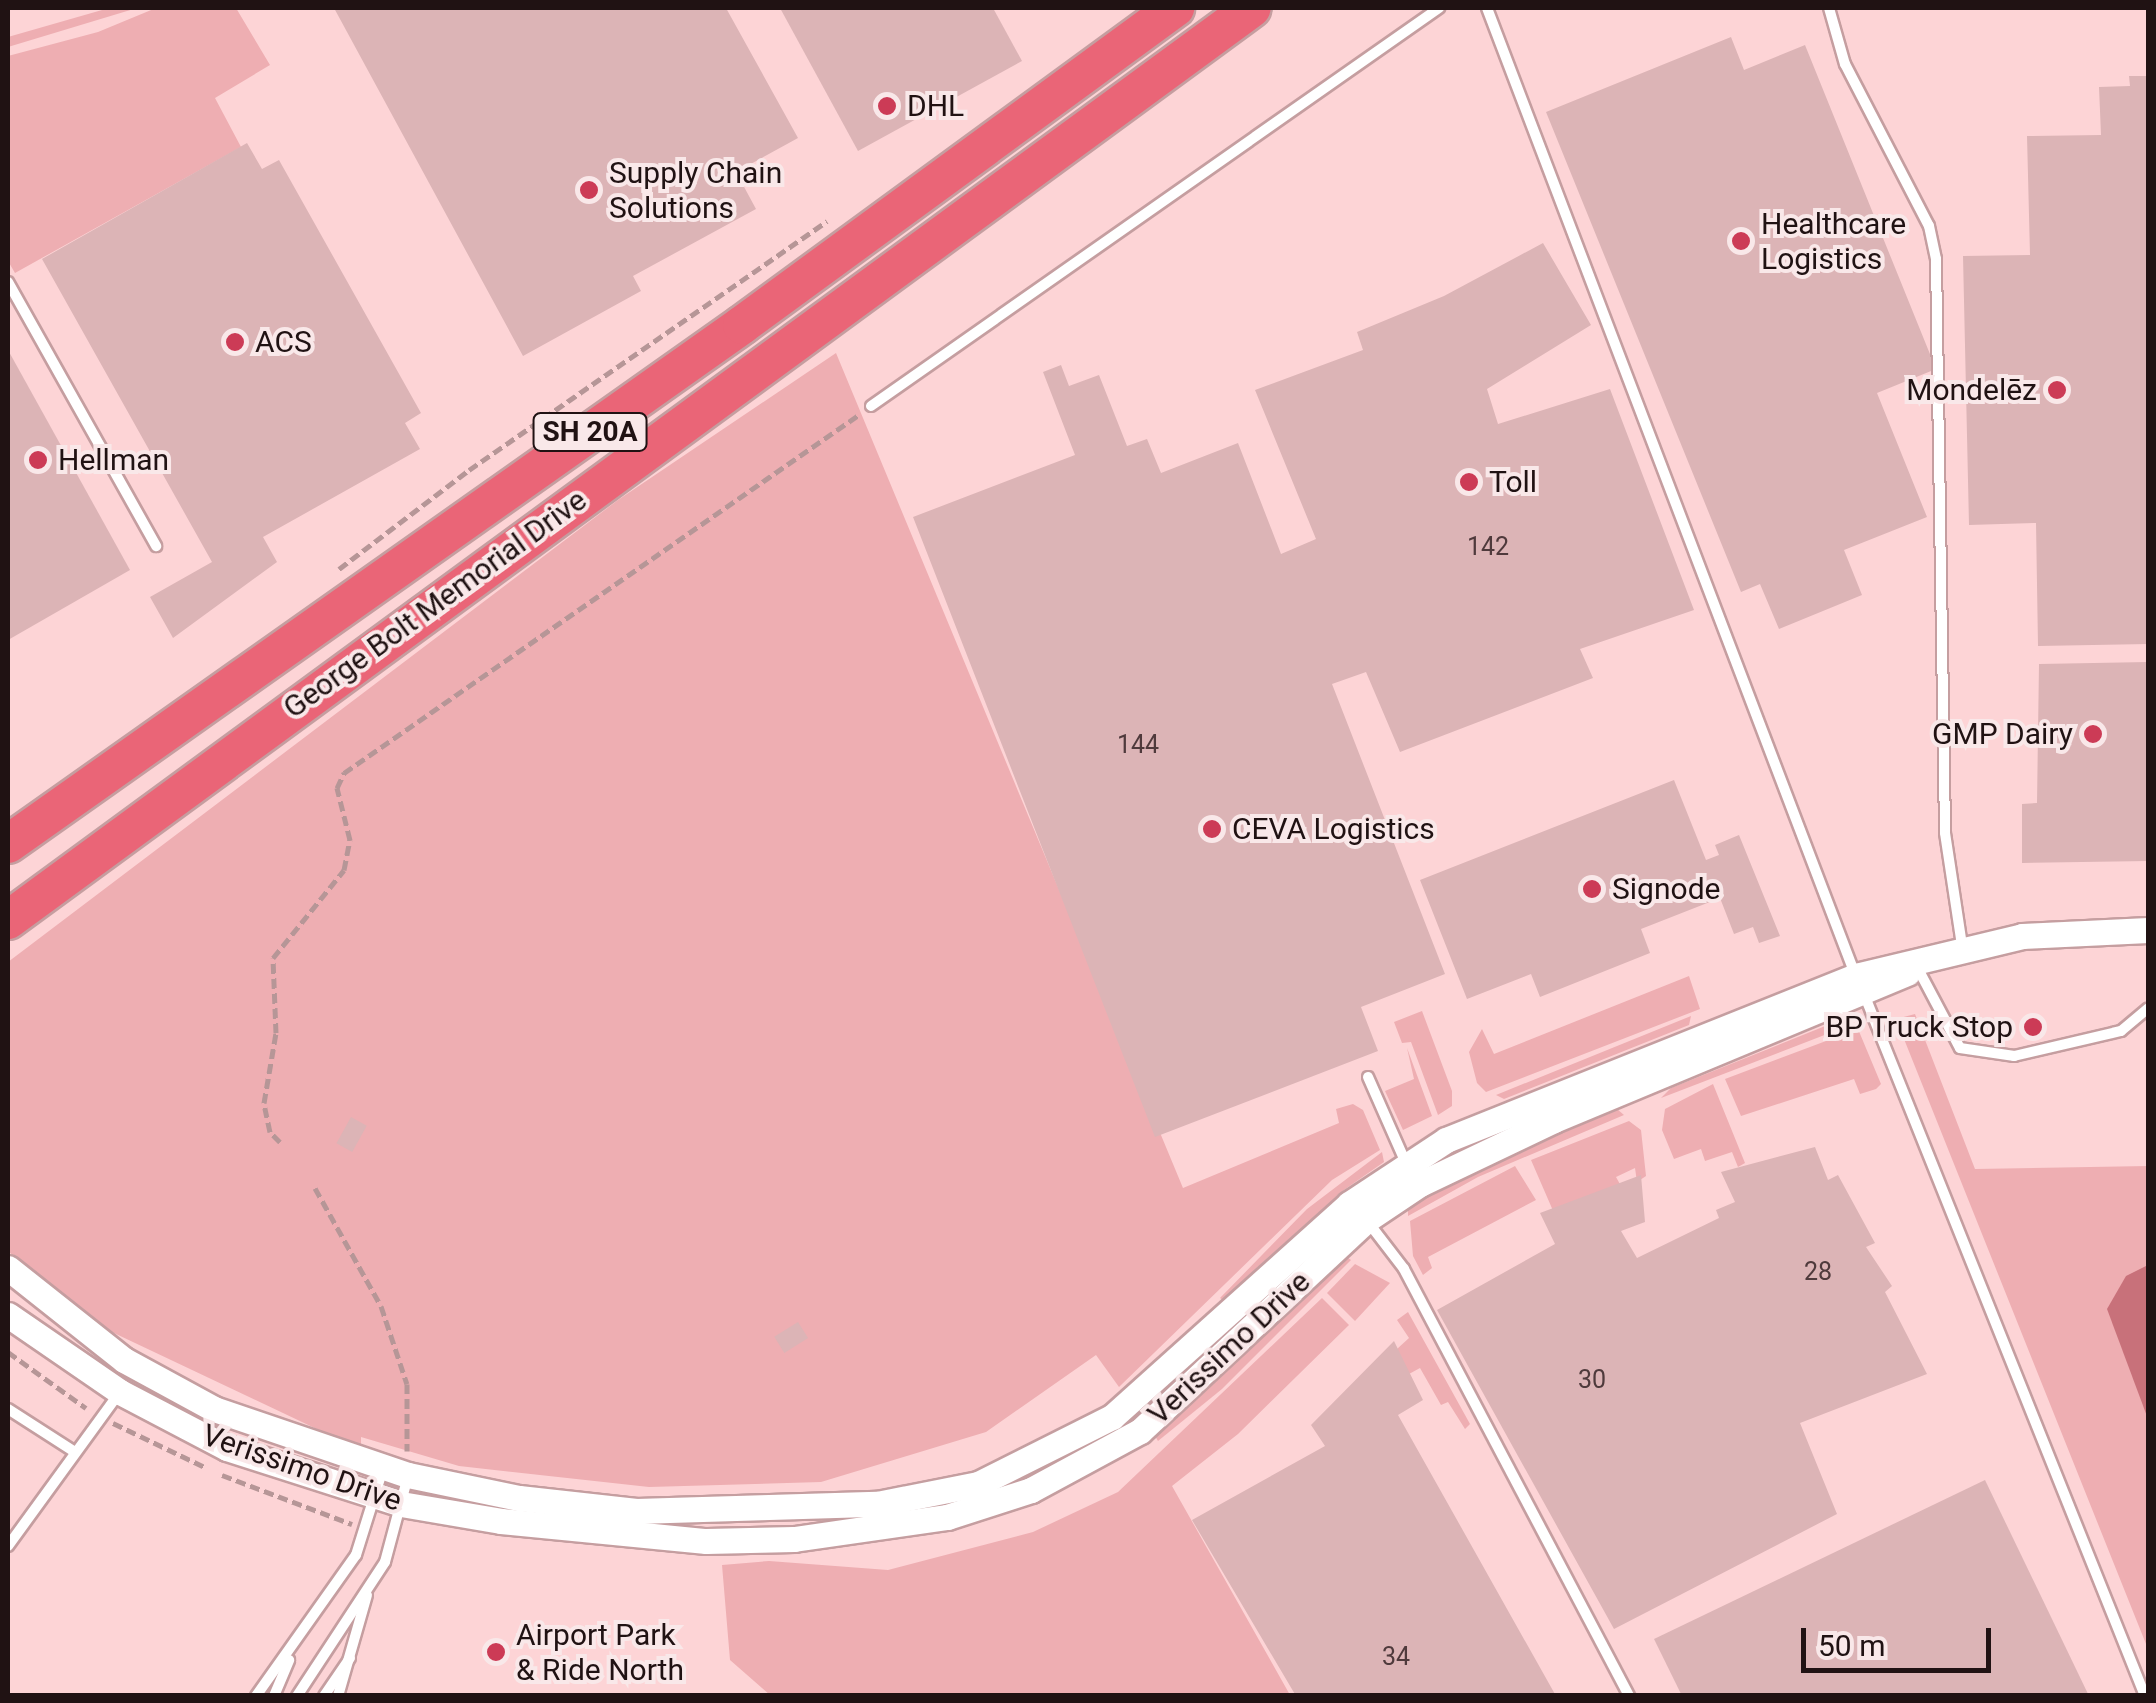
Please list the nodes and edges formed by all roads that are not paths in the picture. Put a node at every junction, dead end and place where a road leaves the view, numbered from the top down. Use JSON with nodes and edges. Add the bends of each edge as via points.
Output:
{"nodes":[{"id":1,"x":1175,"y":8,"type":"edge"},
{"id":2,"x":1252,"y":8,"type":"edge"},
{"id":3,"x":1439,"y":8,"type":"edge"},
{"id":4,"x":1487,"y":8,"type":"edge"},
{"id":5,"x":1829,"y":8,"type":"edge"},
{"id":6,"x":8,"y":282,"type":"edge"},
{"id":7,"x":871,"y":406,"type":"road end"},
{"id":8,"x":156,"y":546,"type":"dead end"},
{"id":9,"x":8,"y":844,"type":"edge"},
{"id":10,"x":8,"y":920,"type":"edge"},
{"id":11,"x":2148,"y":930,"type":"edge"},
{"id":12,"x":1962,"y":946,"type":"junction"},
{"id":13,"x":1916,"y":964,"type":"junction"},
{"id":14,"x":1860,"y":985,"type":"junction"},
{"id":15,"x":2148,"y":1008,"type":"edge"},
{"id":16,"x":1368,"y":1077,"type":"dead end"},
{"id":17,"x":1406,"y":1164,"type":"junction"},
{"id":18,"x":1358,"y":1212,"type":"junction"},
{"id":19,"x":8,"y":1268,"type":"edge"},
{"id":20,"x":8,"y":1315,"type":"edge"},
{"id":21,"x":120,"y":1392,"type":"junction"},
{"id":22,"x":8,"y":1409,"type":"edge"},
{"id":23,"x":75,"y":1452,"type":"junction"},
{"id":24,"x":397,"y":1472,"type":"junction"},
{"id":25,"x":376,"y":1497,"type":"junction"},
{"id":26,"x":401,"y":1504,"type":"junction"},
{"id":27,"x":8,"y":1546,"type":"edge"},
{"id":28,"x":370,"y":1585,"type":"junction"},
{"id":29,"x":295,"y":1647,"type":"junction"},
{"id":30,"x":356,"y":1649,"type":"junction"},
{"id":31,"x":256,"y":1696,"type":"edge"},
{"id":32,"x":274,"y":1696,"type":"edge"},
{"id":33,"x":297,"y":1696,"type":"edge"},
{"id":34,"x":324,"y":1696,"type":"edge"},
{"id":35,"x":338,"y":1696,"type":"edge"},
{"id":36,"x":1629,"y":1696,"type":"edge"},
{"id":37,"x":2145,"y":1696,"type":"edge"}],
"edges":[{"from":1,"to":9,"type":"highway","name":"George Bolt Memorial Drive","number":"SH 20A","via":[[742,325]]},
{"from":2,"to":10,"type":"highway","name":"George Bolt Memorial Drive","number":"SH 20A"},
{"from":3,"to":7,"type":"lane"},
{"from":4,"to":14,"type":"lane"},
{"from":5,"to":12,"type":"lane","via":[[1845,64],[1929,226],[1936,259],[1945,833]]},
{"from":6,"to":8,"type":"lane"},
{"from":11,"to":12,"type":"street","name":"Verissimo Drive"},
{"from":12,"to":13,"type":"street","name":"Verissimo Drive"},
{"from":13,"to":14,"type":"street","name":"Verissimo Drive"},
{"from":13,"to":15,"type":"lane","via":[[1960,1048],[2014,1056],[2121,1031]]},
{"from":14,"to":17,"type":"street","name":"Verissimo Drive","via":[[1512,1110]]},
{"from":14,"to":18,"type":"street","name":"Verissimo Drive"},
{"from":14,"to":37,"type":"lane"},
{"from":16,"to":17,"type":"lane"},
{"from":17,"to":18,"type":"street","name":"Verissimo Drive"},
{"from":18,"to":24,"type":"street","name":"Verissimo Drive","via":[[1112,1417],[978,1484],[878,1504],[718,1514],[549,1502]]},
{"from":18,"to":26,"type":"street","name":"Verissimo Drive","via":[[1140,1430],[1031,1490],[947,1518],[794,1539],[706,1541]]},
{"from":18,"to":36,"type":"lane","via":[[1404,1269]]},
{"from":19,"to":24,"type":"street","name":"Verissimo Drive","via":[[84,1332],[166,1384],[260,1429]]},
{"from":20,"to":21,"type":"street","name":"Verissimo Drive"},
{"from":21,"to":23,"type":"lane"},
{"from":21,"to":25,"type":"street","name":"Verissimo Drive","via":[[228,1448]]},
{"from":22,"to":23,"type":"lane"},
{"from":23,"to":27,"type":"lane"},
{"from":24,"to":25,"type":"lane"},
{"from":24,"to":26,"type":"lane"},
{"from":25,"to":26,"type":"street","name":"Verissimo Drive"},
{"from":25,"to":29,"type":"lane","via":[[356,1555]]},
{"from":26,"to":28,"type":"lane","via":[[390,1549]]},
{"from":28,"to":30,"type":"lane"},
{"from":28,"to":33,"type":"lane"},
{"from":29,"to":31,"type":"lane"},
{"from":29,"to":32,"type":"lane"},
{"from":30,"to":34,"type":"lane"},
{"from":30,"to":35,"type":"lane"}]}
